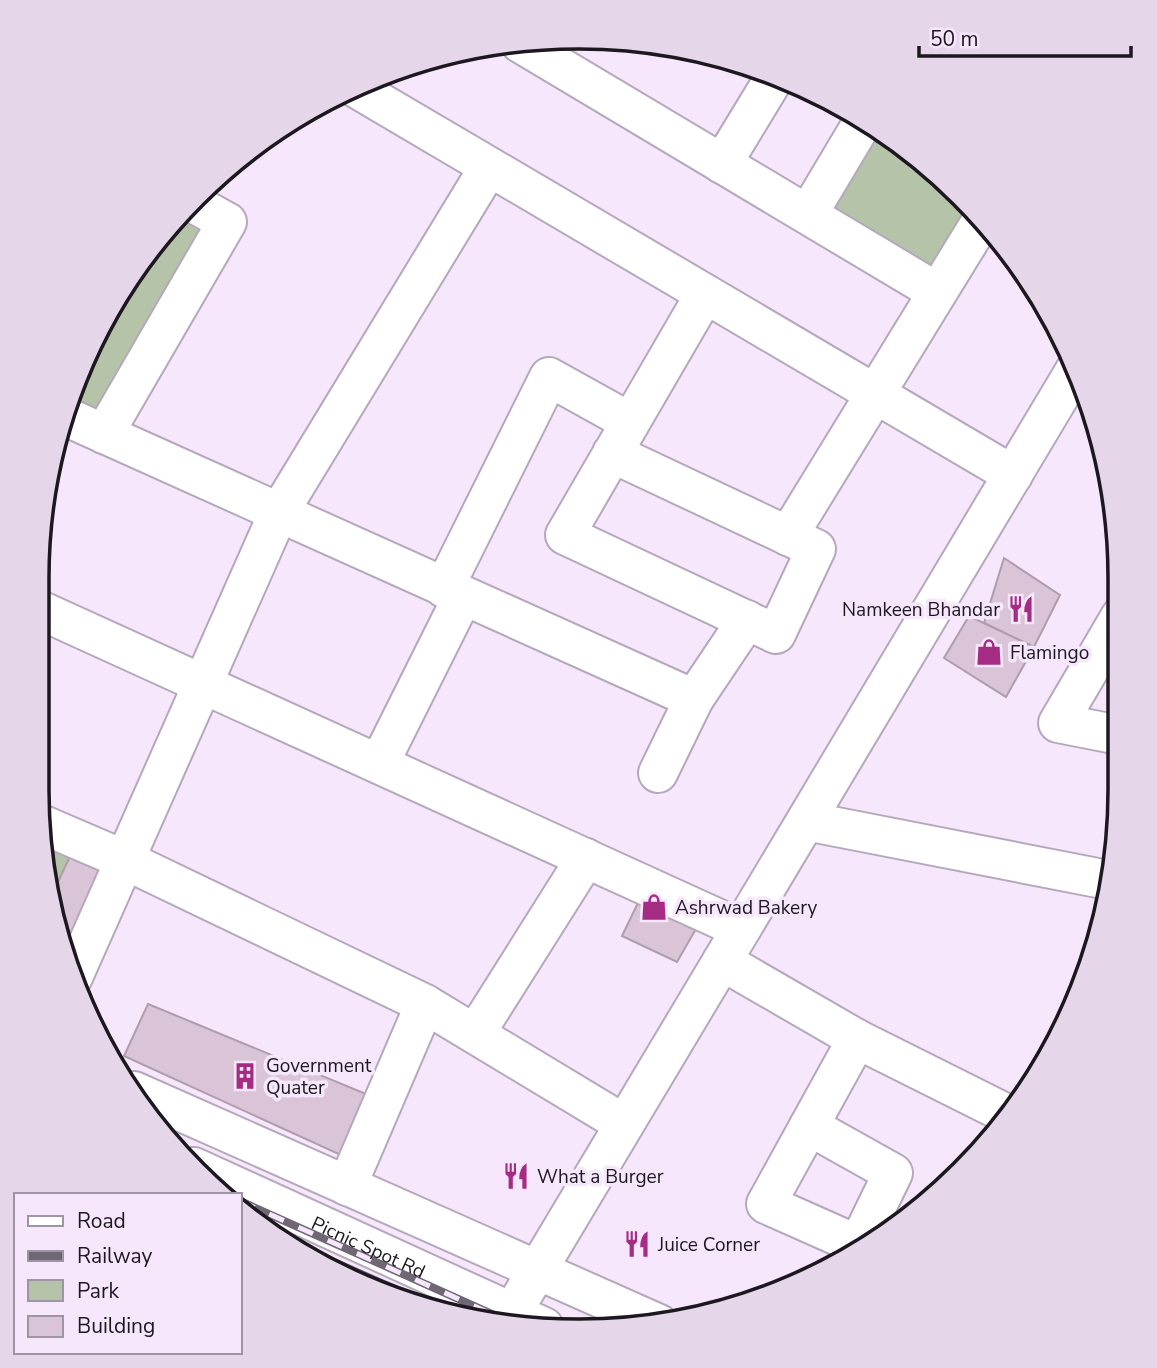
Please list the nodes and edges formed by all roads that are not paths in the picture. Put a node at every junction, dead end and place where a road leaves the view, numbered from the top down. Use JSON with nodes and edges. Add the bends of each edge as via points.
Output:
{"nodes":[{"id":1,"x":534,"y":51,"type":"edge"},
{"id":2,"x":766,"y":83,"type":"edge"},
{"id":3,"x":366,"y":94,"type":"edge"},
{"id":4,"x":858,"y":129,"type":"edge"},
{"id":5,"x":722,"y":164,"type":"junction"},
{"id":6,"x":489,"y":167,"type":"junction"},
{"id":7,"x":201,"y":207,"type":"edge"},
{"id":8,"x":807,"y":214,"type":"junction"},
{"id":9,"x":977,"y":229,"type":"edge"},
{"id":10,"x":937,"y":292,"type":"junction"},
{"id":11,"x":705,"y":293,"type":"junction"},
{"id":12,"x":1069,"y":380,"type":"edge"},
{"id":13,"x":874,"y":394,"type":"junction"},
{"id":14,"x":73,"y":420,"type":"edge"},
{"id":15,"x":104,"y":434,"type":"junction"},
{"id":16,"x":621,"y":437,"type":"junction"},
{"id":17,"x":1013,"y":475,"type":"junction"},
{"id":18,"x":278,"y":514,"type":"junction"},
{"id":19,"x":788,"y":536,"type":"junction"},
{"id":20,"x":453,"y":592,"type":"junction"},
{"id":21,"x":49,"y":614,"type":"edge"},
{"id":22,"x":747,"y":620,"type":"junction"},
{"id":23,"x":1108,"y":638,"type":"edge"},
{"id":24,"x":203,"y":685,"type":"junction"},
{"id":25,"x":694,"y":699,"type":"junction"},
{"id":26,"x":1108,"y":733,"type":"edge"},
{"id":27,"x":379,"y":764,"type":"junction"},
{"id":28,"x":659,"y":773,"type":"dead end"},
{"id":29,"x":806,"y":821,"type":"junction"},
{"id":30,"x":50,"y":828,"type":"edge"},
{"id":31,"x":586,"y":858,"type":"junction"},
{"id":32,"x":125,"y":860,"type":"junction"},
{"id":33,"x":1100,"y":878,"type":"edge"},
{"id":34,"x":741,"y":929,"type":"junction"},
{"id":35,"x":722,"y":961,"type":"junction"},
{"id":36,"x":79,"y":964,"type":"edge"},
{"id":37,"x":425,"y":1004,"type":"junction"},
{"id":38,"x":475,"y":1034,"type":"junction"},
{"id":39,"x":857,"y":1040,"type":"junction"},
{"id":40,"x":147,"y":1097,"type":"edge"},
{"id":41,"x":1000,"y":1111,"type":"edge"},
{"id":42,"x":624,"y":1124,"type":"junction"},
{"id":43,"x":809,"y":1126,"type":"junction"},
{"id":44,"x":220,"y":1179,"type":"edge"},
{"id":45,"x":347,"y":1186,"type":"junction"},
{"id":46,"x":867,"y":1233,"type":"edge"},
{"id":47,"x":853,"y":1242,"type":"edge"},
{"id":48,"x":537,"y":1271,"type":"junction"},
{"id":49,"x":503,"y":1313,"type":"edge"},
{"id":50,"x":522,"y":1315,"type":"edge"},
{"id":51,"x":638,"y":1315,"type":"edge"}],
"edges":[{"from":1,"to":5,"type":"street"},
{"from":2,"to":5,"type":"street"},
{"from":3,"to":6,"type":"street"},
{"from":4,"to":8,"type":"street"},
{"from":5,"to":8,"type":"street"},
{"from":6,"to":11,"type":"street"},
{"from":6,"to":18,"type":"street"},
{"from":7,"to":15,"type":"street","via":[[227,222]]},
{"from":8,"to":10,"type":"street"},
{"from":9,"to":10,"type":"street"},
{"from":10,"to":13,"type":"street"},
{"from":11,"to":13,"type":"street"},
{"from":11,"to":16,"type":"street"},
{"from":12,"to":17,"type":"street"},
{"from":13,"to":17,"type":"street"},
{"from":13,"to":19,"type":"street"},
{"from":14,"to":15,"type":"street"},
{"from":15,"to":18,"type":"street"},
{"from":16,"to":19,"type":"street"},
{"from":16,"to":20,"type":"street","via":[[550,377]]},
{"from":16,"to":22,"type":"street","via":[[565,535]]},
{"from":17,"to":29,"type":"street"},
{"from":18,"to":20,"type":"street"},
{"from":18,"to":24,"type":"street"},
{"from":19,"to":22,"type":"street","via":[[816,549],[776,634]]},
{"from":20,"to":25,"type":"street"},
{"from":20,"to":27,"type":"street"},
{"from":21,"to":24,"type":"street"},
{"from":22,"to":25,"type":"street"},
{"from":23,"to":26,"type":"street","via":[[1058,723]]},
{"from":24,"to":27,"type":"street"},
{"from":24,"to":32,"type":"street"},
{"from":25,"to":28,"type":"street"},
{"from":27,"to":31,"type":"street"},
{"from":29,"to":33,"type":"street"},
{"from":29,"to":34,"type":"street"},
{"from":30,"to":32,"type":"street"},
{"from":31,"to":34,"type":"street"},
{"from":31,"to":38,"type":"street"},
{"from":32,"to":36,"type":"street"},
{"from":32,"to":37,"type":"street"},
{"from":34,"to":35,"type":"street"},
{"from":35,"to":39,"type":"street"},
{"from":35,"to":42,"type":"street"},
{"from":37,"to":38,"type":"street"},
{"from":37,"to":45,"type":"street"},
{"from":38,"to":42,"type":"street"},
{"from":39,"to":41,"type":"street"},
{"from":39,"to":43,"type":"street"},
{"from":40,"to":45,"type":"street"},
{"from":42,"to":48,"type":"street"},
{"from":43,"to":46,"type":"street","via":[[893,1173]]},
{"from":43,"to":47,"type":"street","via":[[766,1204]]},
{"from":44,"to":49,"type":"street","name":"Picnic Spot Rd"},
{"from":45,"to":48,"type":"street"},
{"from":48,"to":50,"type":"street"},
{"from":48,"to":51,"type":"street"}]}
